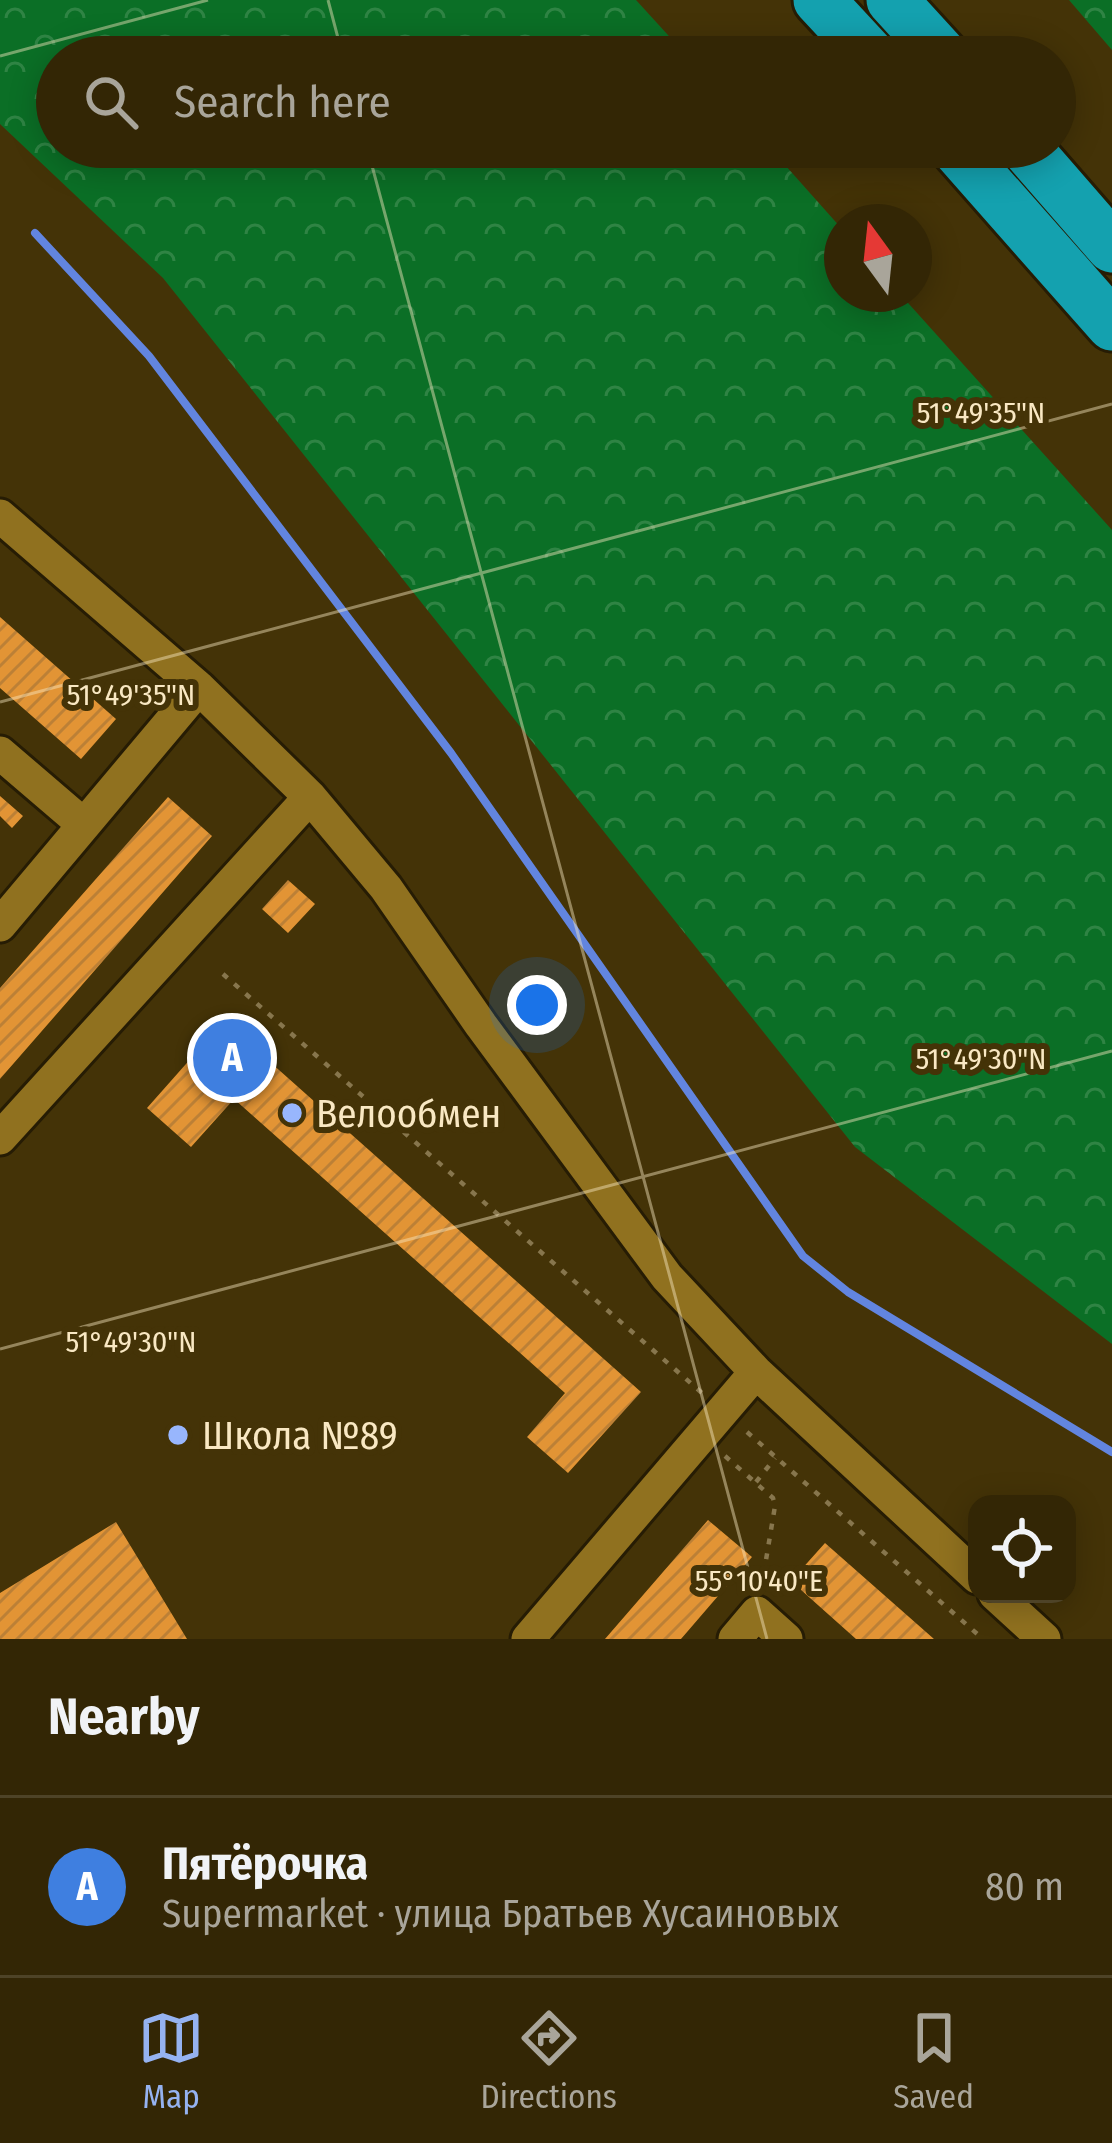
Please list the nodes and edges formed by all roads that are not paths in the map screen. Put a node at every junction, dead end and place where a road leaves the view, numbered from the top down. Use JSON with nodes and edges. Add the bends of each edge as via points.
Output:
{"nodes":[{"id":1,"x":819,"y":0,"type":"edge"},
{"id":2,"x":892,"y":0,"type":"edge"},
{"id":3,"x":852,"y":36,"type":"edge"},
{"id":4,"x":925,"y":36,"type":"edge"},
{"id":5,"x":974,"y":168,"type":"edge"},
{"id":6,"x":1043,"y":168,"type":"edge"},
{"id":7,"x":1112,"y":247,"type":"edge"},
{"id":8,"x":1112,"y":325,"type":"edge"},
{"id":9,"x":0,"y":516,"type":"edge"},
{"id":10,"x":199,"y":688,"type":"junction"},
{"id":11,"x":0,"y":753,"type":"edge"},
{"id":12,"x":310,"y":797,"type":"junction"},
{"id":13,"x":84,"y":825,"type":"junction"},
{"id":14,"x":0,"y":925,"type":"edge"},
{"id":15,"x":0,"y":1138,"type":"edge"},
{"id":16,"x":756,"y":1372,"type":"junction"},
{"id":17,"x":968,"y":1569,"type":"edge"},
{"id":18,"x":1005,"y":1603,"type":"edge"},
{"id":19,"x":746,"y":1626,"type":"edge"},
{"id":20,"x":528,"y":1639,"type":"edge"},
{"id":21,"x":786,"y":1639,"type":"edge"},
{"id":22,"x":1043,"y":1639,"type":"edge"}],
"edges":[{"from":1,"to":3,"type":"highway"},
{"from":2,"to":4,"type":"highway"},
{"from":5,"to":8,"type":"highway"},
{"from":6,"to":7,"type":"highway"},
{"from":9,"to":10,"type":"street"},
{"from":10,"to":12,"type":"street"},
{"from":10,"to":13,"type":"street"},
{"from":11,"to":13,"type":"street"},
{"from":12,"to":15,"type":"street"},
{"from":12,"to":16,"type":"street","via":[[386,888],[667,1277]]},
{"from":13,"to":14,"type":"street"},
{"from":16,"to":17,"type":"street"},
{"from":16,"to":20,"type":"street"},
{"from":18,"to":22,"type":"street"},
{"from":19,"to":21,"type":"street"}]}
